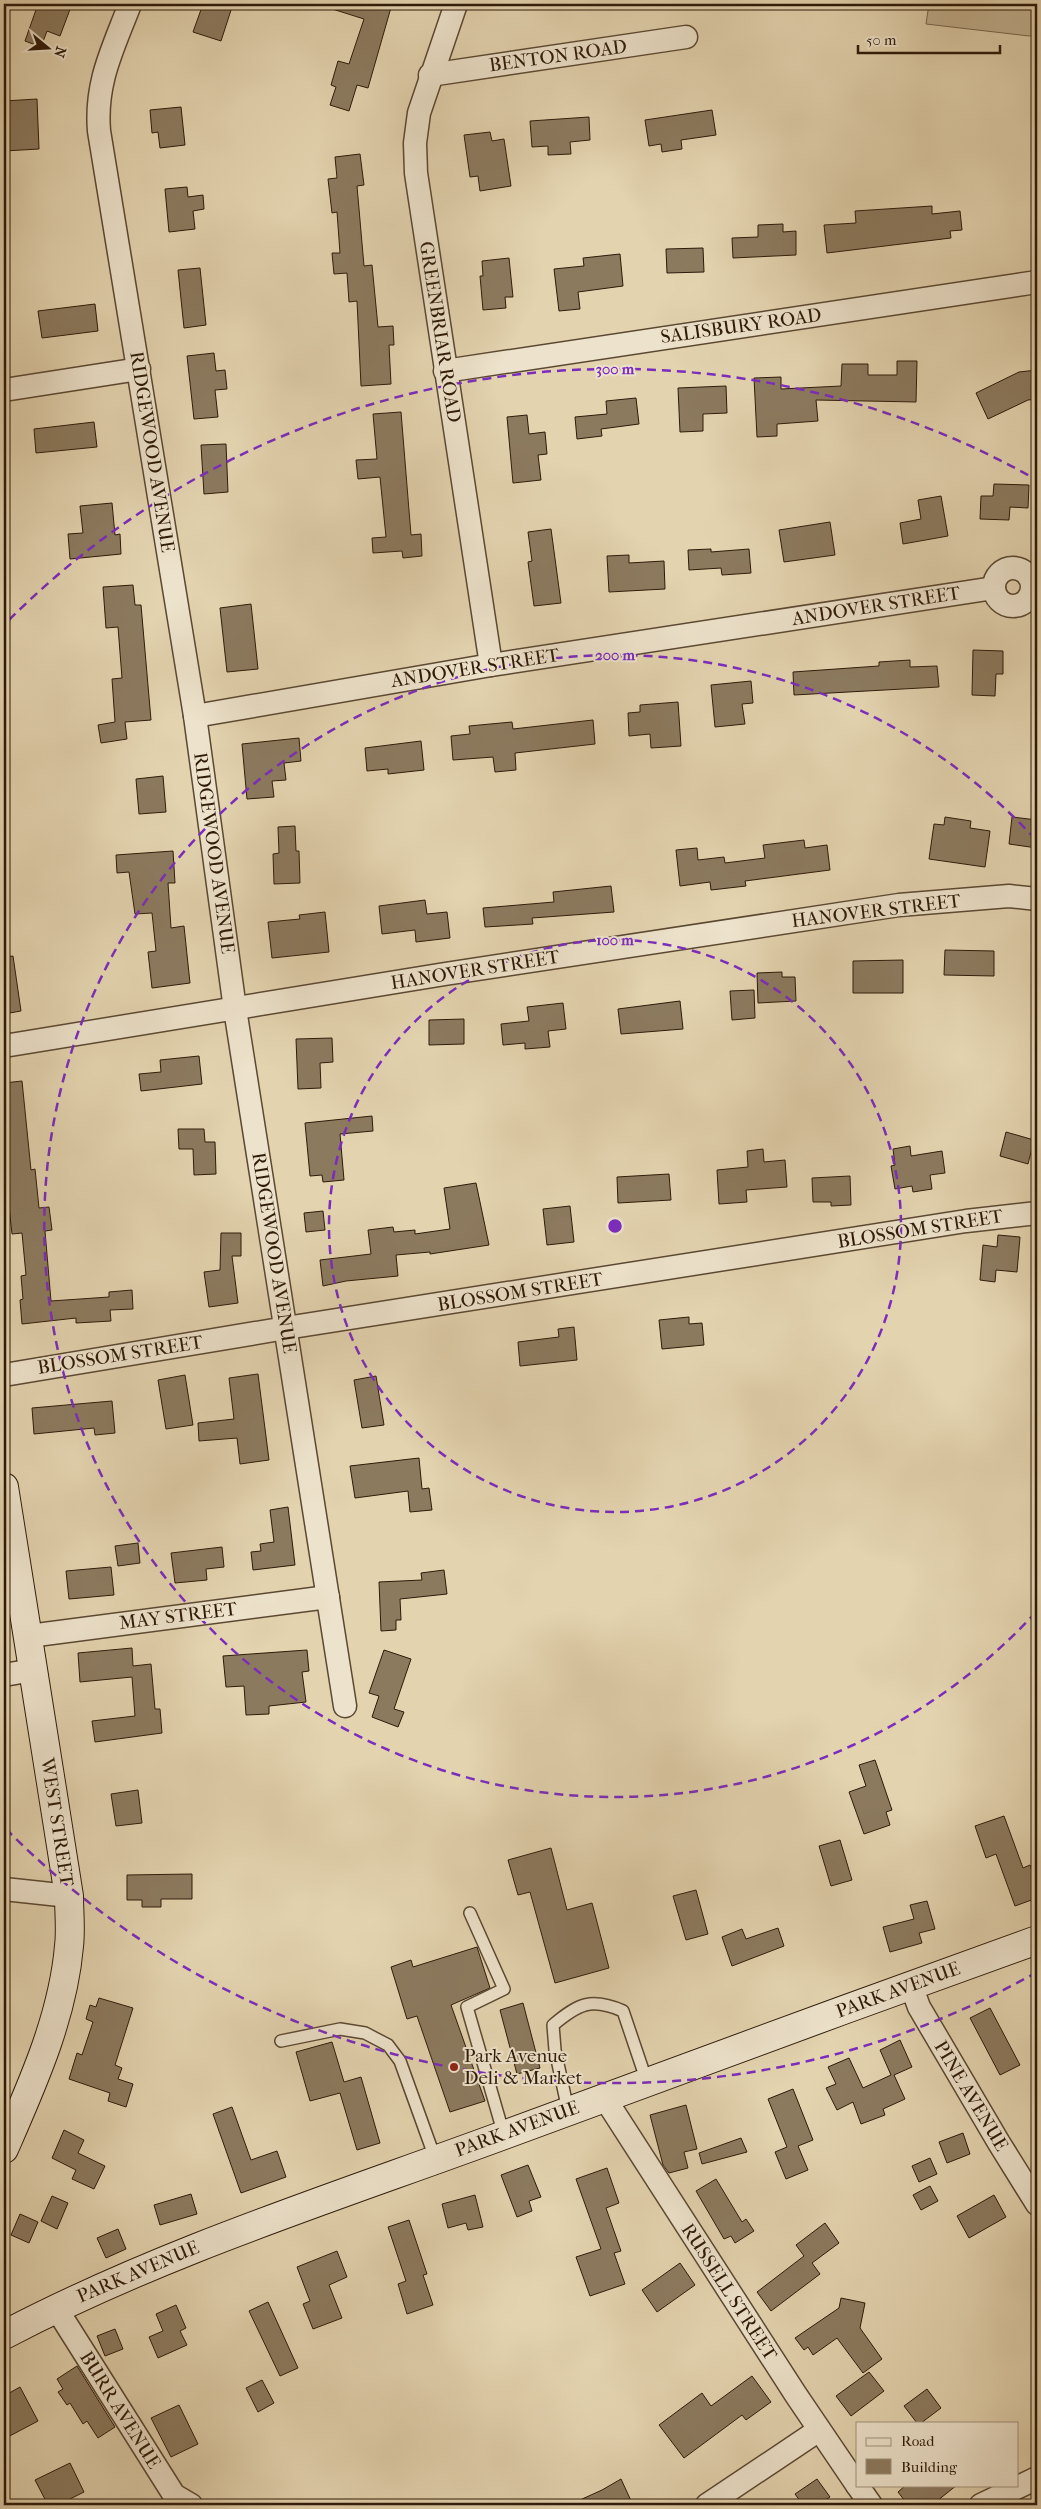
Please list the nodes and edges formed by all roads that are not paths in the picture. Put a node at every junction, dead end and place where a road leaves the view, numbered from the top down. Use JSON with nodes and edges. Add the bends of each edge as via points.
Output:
{"nodes":[{"id":1,"x":130,"y":4,"type":"edge"},
{"id":2,"x":456,"y":4,"type":"edge"},
{"id":3,"x":686,"y":37,"type":"dead end"},
{"id":4,"x":430,"y":75,"type":"junction"},
{"id":5,"x":1037,"y":282,"type":"edge"},
{"id":6,"x":139,"y":369,"type":"junction"},
{"id":7,"x":445,"y":371,"type":"junction"},
{"id":8,"x":4,"y":390,"type":"edge"},
{"id":9,"x":994,"y":588,"type":"dead end"},
{"id":10,"x":491,"y":665,"type":"junction"},
{"id":11,"x":194,"y":716,"type":"junction"},
{"id":12,"x":1037,"y":900,"type":"edge"},
{"id":13,"x":235,"y":1009,"type":"junction"},
{"id":14,"x":4,"y":1046,"type":"edge"},
{"id":15,"x":1037,"y":1213,"type":"edge"},
{"id":16,"x":286,"y":1328,"type":"junction"},
{"id":17,"x":4,"y":1374,"type":"edge"},
{"id":18,"x":4,"y":1486,"type":"edge"},
{"id":19,"x":328,"y":1597,"type":"junction"},
{"id":20,"x":29,"y":1636,"type":"junction"},
{"id":21,"x":32,"y":1670,"type":"junction"},
{"id":22,"x":4,"y":1675,"type":"edge"},
{"id":23,"x":345,"y":1706,"type":"dead end"},
{"id":24,"x":4,"y":1889,"type":"edge"},
{"id":25,"x":69,"y":1896,"type":"junction"},
{"id":26,"x":470,"y":1913,"type":"dead end"},
{"id":27,"x":1037,"y":1940,"type":"edge"},
{"id":28,"x":911,"y":1985,"type":"junction"},
{"id":29,"x":281,"y":2041,"type":"dead end"},
{"id":30,"x":647,"y":2082,"type":"junction"},
{"id":31,"x":604,"y":2096,"type":"junction"},
{"id":32,"x":568,"y":2110,"type":"junction"},
{"id":33,"x":504,"y":2135,"type":"junction"},
{"id":34,"x":4,"y":2149,"type":"edge"},
{"id":35,"x":435,"y":2158,"type":"junction"},
{"id":36,"x":1037,"y":2204,"type":"edge"},
{"id":37,"x":56,"y":2308,"type":"junction"},
{"id":38,"x":4,"y":2335,"type":"edge"},
{"id":39,"x":819,"y":2430,"type":"junction"},
{"id":40,"x":1037,"y":2478,"type":"edge"},
{"id":41,"x":856,"y":2484,"type":"edge"},
{"id":42,"x":858,"y":2486,"type":"edge"},
{"id":43,"x":191,"y":2505,"type":"edge"},
{"id":44,"x":707,"y":2505,"type":"edge"},
{"id":45,"x":871,"y":2505,"type":"edge"},
{"id":46,"x":981,"y":2505,"type":"edge"}],
"edges":[{"from":1,"to":6,"type":"street","name":"RIDGEWOOD AVENUE","via":[[99,88],[98,111]]},
{"from":2,"to":4,"type":"street","name":"GREENBRIAR ROAD"},
{"from":3,"to":4,"type":"street","name":"BENTON ROAD"},
{"from":4,"to":7,"type":"street","name":"GREENBRIAR ROAD","via":[[418,112],[416,173]]},
{"from":5,"to":7,"type":"street","name":"SALISBURY ROAD"},
{"from":6,"to":8,"type":"street"},
{"from":6,"to":11,"type":"street","name":"RIDGEWOOD AVENUE"},
{"from":7,"to":10,"type":"street","name":"GREENBRIAR ROAD"},
{"from":9,"to":10,"type":"street","name":"ANDOVER STREET"},
{"from":10,"to":11,"type":"street","name":"ANDOVER STREET"},
{"from":11,"to":13,"type":"street","name":"RIDGEWOOD AVENUE"},
{"from":12,"to":13,"type":"street","name":"HANOVER STREET","via":[[1009,896],[899,905]]},
{"from":13,"to":14,"type":"street","name":"HANOVER STREET"},
{"from":13,"to":16,"type":"street","name":"RIDGEWOOD AVENUE"},
{"from":15,"to":16,"type":"street","name":"BLOSSOM STREET","via":[[966,1221]]},
{"from":16,"to":17,"type":"street","name":"BLOSSOM STREET"},
{"from":16,"to":19,"type":"street","name":"RIDGEWOOD AVENUE"},
{"from":18,"to":20,"type":"street","name":"WEST STREET"},
{"from":19,"to":20,"type":"street","name":"MAY STREET"},
{"from":19,"to":23,"type":"street","name":"RIDGEWOOD AVENUE"},
{"from":20,"to":21,"type":"street","name":"WEST STREET"},
{"from":21,"to":22,"type":"street"},
{"from":21,"to":25,"type":"street","name":"WEST STREET"},
{"from":24,"to":25,"type":"street"},
{"from":25,"to":34,"type":"street","name":"WEST STREET","via":[[69,1946],[62,1992],[48,2040]]},
{"from":26,"to":33,"type":"lane","via":[[504,1989],[467,2007]]},
{"from":27,"to":28,"type":"street","name":"PARK AVENUE"},
{"from":28,"to":30,"type":"street","name":"PARK AVENUE"},
{"from":28,"to":36,"type":"street","name":"PINE AVENUE","via":[[919,2007]]},
{"from":29,"to":35,"type":"lane","via":[[340,2028],[365,2033],[388,2045],[400,2061]]},
{"from":30,"to":31,"type":"street","name":"PARK AVENUE"},
{"from":30,"to":32,"type":"lane","via":[[623,2011],[591,2002],[571,2010],[553,2025]]},
{"from":31,"to":32,"type":"street","name":"PARK AVENUE"},
{"from":31,"to":39,"type":"street","name":"RUSSELL STREET"},
{"from":32,"to":33,"type":"street","name":"PARK AVENUE"},
{"from":33,"to":35,"type":"street","name":"PARK AVENUE"},
{"from":35,"to":37,"type":"street","name":"PARK AVENUE","via":[[199,2246]]},
{"from":37,"to":38,"type":"street","name":"PARK AVENUE"},
{"from":37,"to":43,"type":"street","name":"BURR AVENUE","via":[[174,2495]]},
{"from":39,"to":41,"type":"street","name":"RUSSELL STREET"},
{"from":39,"to":44,"type":"street"},
{"from":40,"to":46,"type":"street"},
{"from":42,"to":45,"type":"street","name":"RUSSELL STREET"}]}
